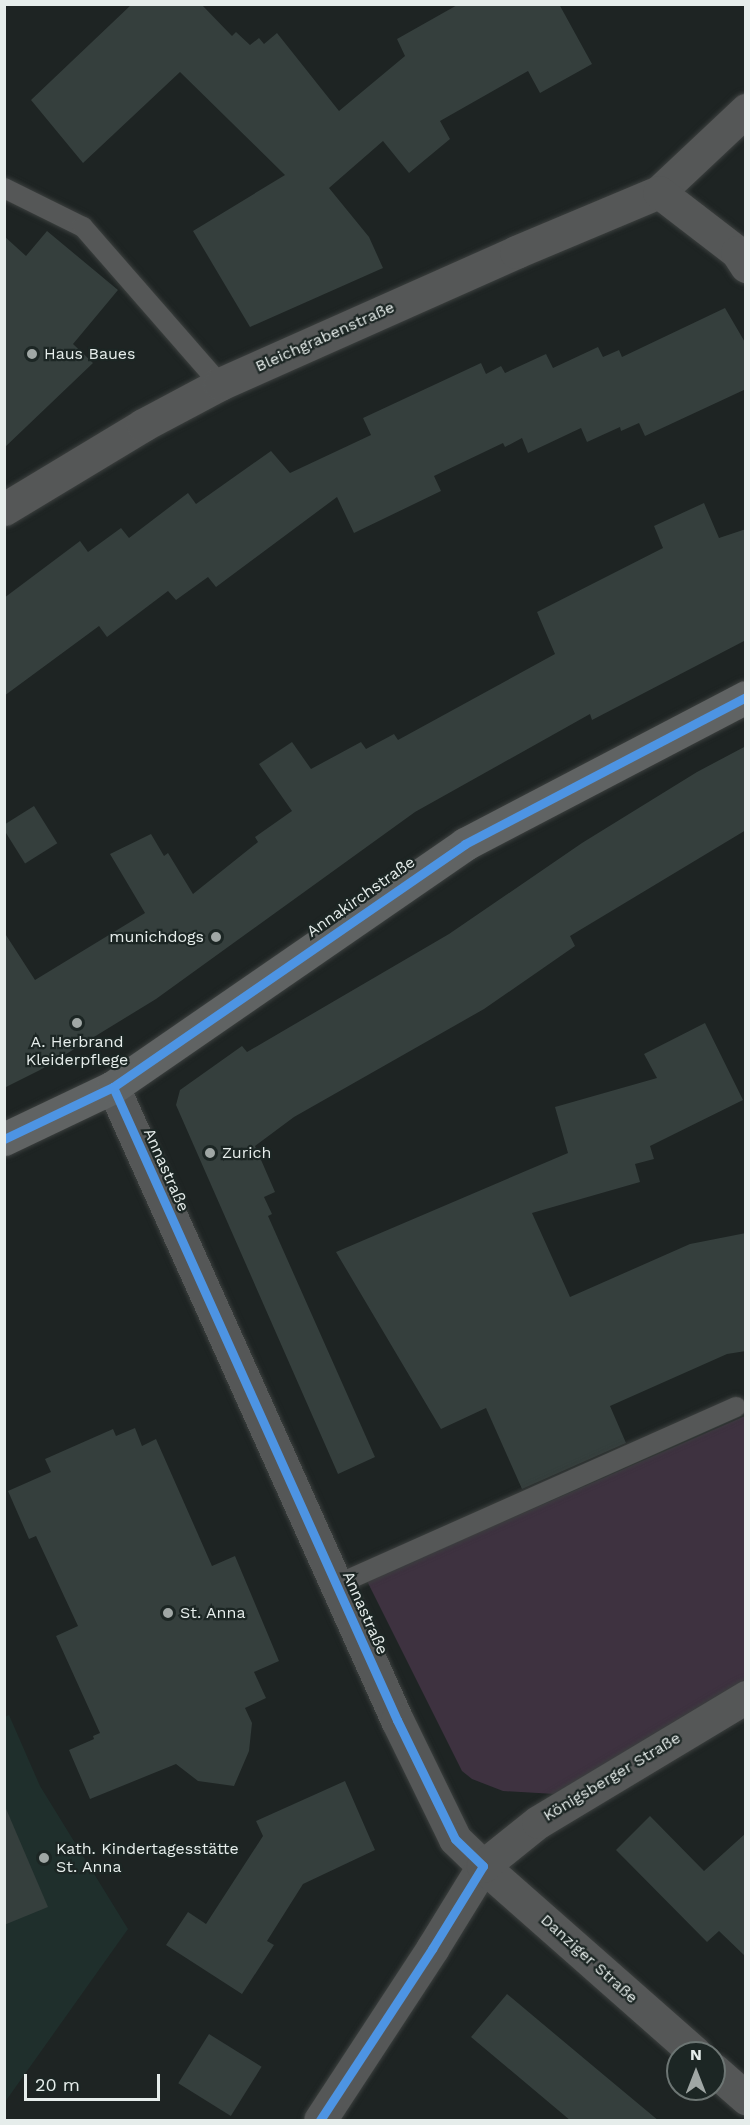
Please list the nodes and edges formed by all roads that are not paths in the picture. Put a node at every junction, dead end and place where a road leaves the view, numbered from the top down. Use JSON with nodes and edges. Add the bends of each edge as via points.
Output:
{"nodes":[{"id":1,"x":746,"y":110,"type":"edge"},
{"id":2,"x":4,"y":188,"type":"edge"},
{"id":3,"x":659,"y":192,"type":"junction"},
{"id":4,"x":746,"y":266,"type":"edge"},
{"id":5,"x":220,"y":384,"type":"junction"},
{"id":6,"x":4,"y":509,"type":"edge"},
{"id":7,"x":746,"y":697,"type":"edge"},
{"id":8,"x":113,"y":1087,"type":"junction"},
{"id":9,"x":4,"y":1139,"type":"edge"},
{"id":10,"x":736,"y":1407,"type":"dead end"},
{"id":11,"x":336,"y":1585,"type":"junction"},
{"id":12,"x":746,"y":1697,"type":"edge"},
{"id":13,"x":483,"y":1866,"type":"junction"},
{"id":14,"x":680,"y":2041,"type":"edge"},
{"id":15,"x":726,"y":2080,"type":"edge"},
{"id":16,"x":746,"y":2098,"type":"edge"},
{"id":17,"x":320,"y":2121,"type":"edge"}],
"edges":[{"from":1,"to":3,"type":"street","name":"Bleichgrabenstraße"},
{"from":2,"to":5,"type":"lane","via":[[83,227]]},
{"from":3,"to":4,"type":"street","via":[[737,252]]},
{"from":3,"to":5,"type":"street","name":"Bleichgrabenstraße"},
{"from":5,"to":6,"type":"street","name":"Bleichgrabenstraße","via":[[143,425]]},
{"from":7,"to":8,"type":"street","name":"Annakirchstraße","via":[[465,843]]},
{"from":8,"to":9,"type":"street","name":"Annakirchstraße"},
{"from":8,"to":11,"type":"street","name":"Annastraße"},
{"from":10,"to":11,"type":"lane","name":"Annastraße"},
{"from":11,"to":13,"type":"street","name":"Annastraße","via":[[455,1839]]},
{"from":12,"to":13,"type":"street","name":"Königsberger Straße","via":[[538,1822]]},
{"from":13,"to":14,"type":"street","name":"Danziger Straße"},
{"from":13,"to":17,"type":"street"},
{"from":15,"to":16,"type":"street"}]}
